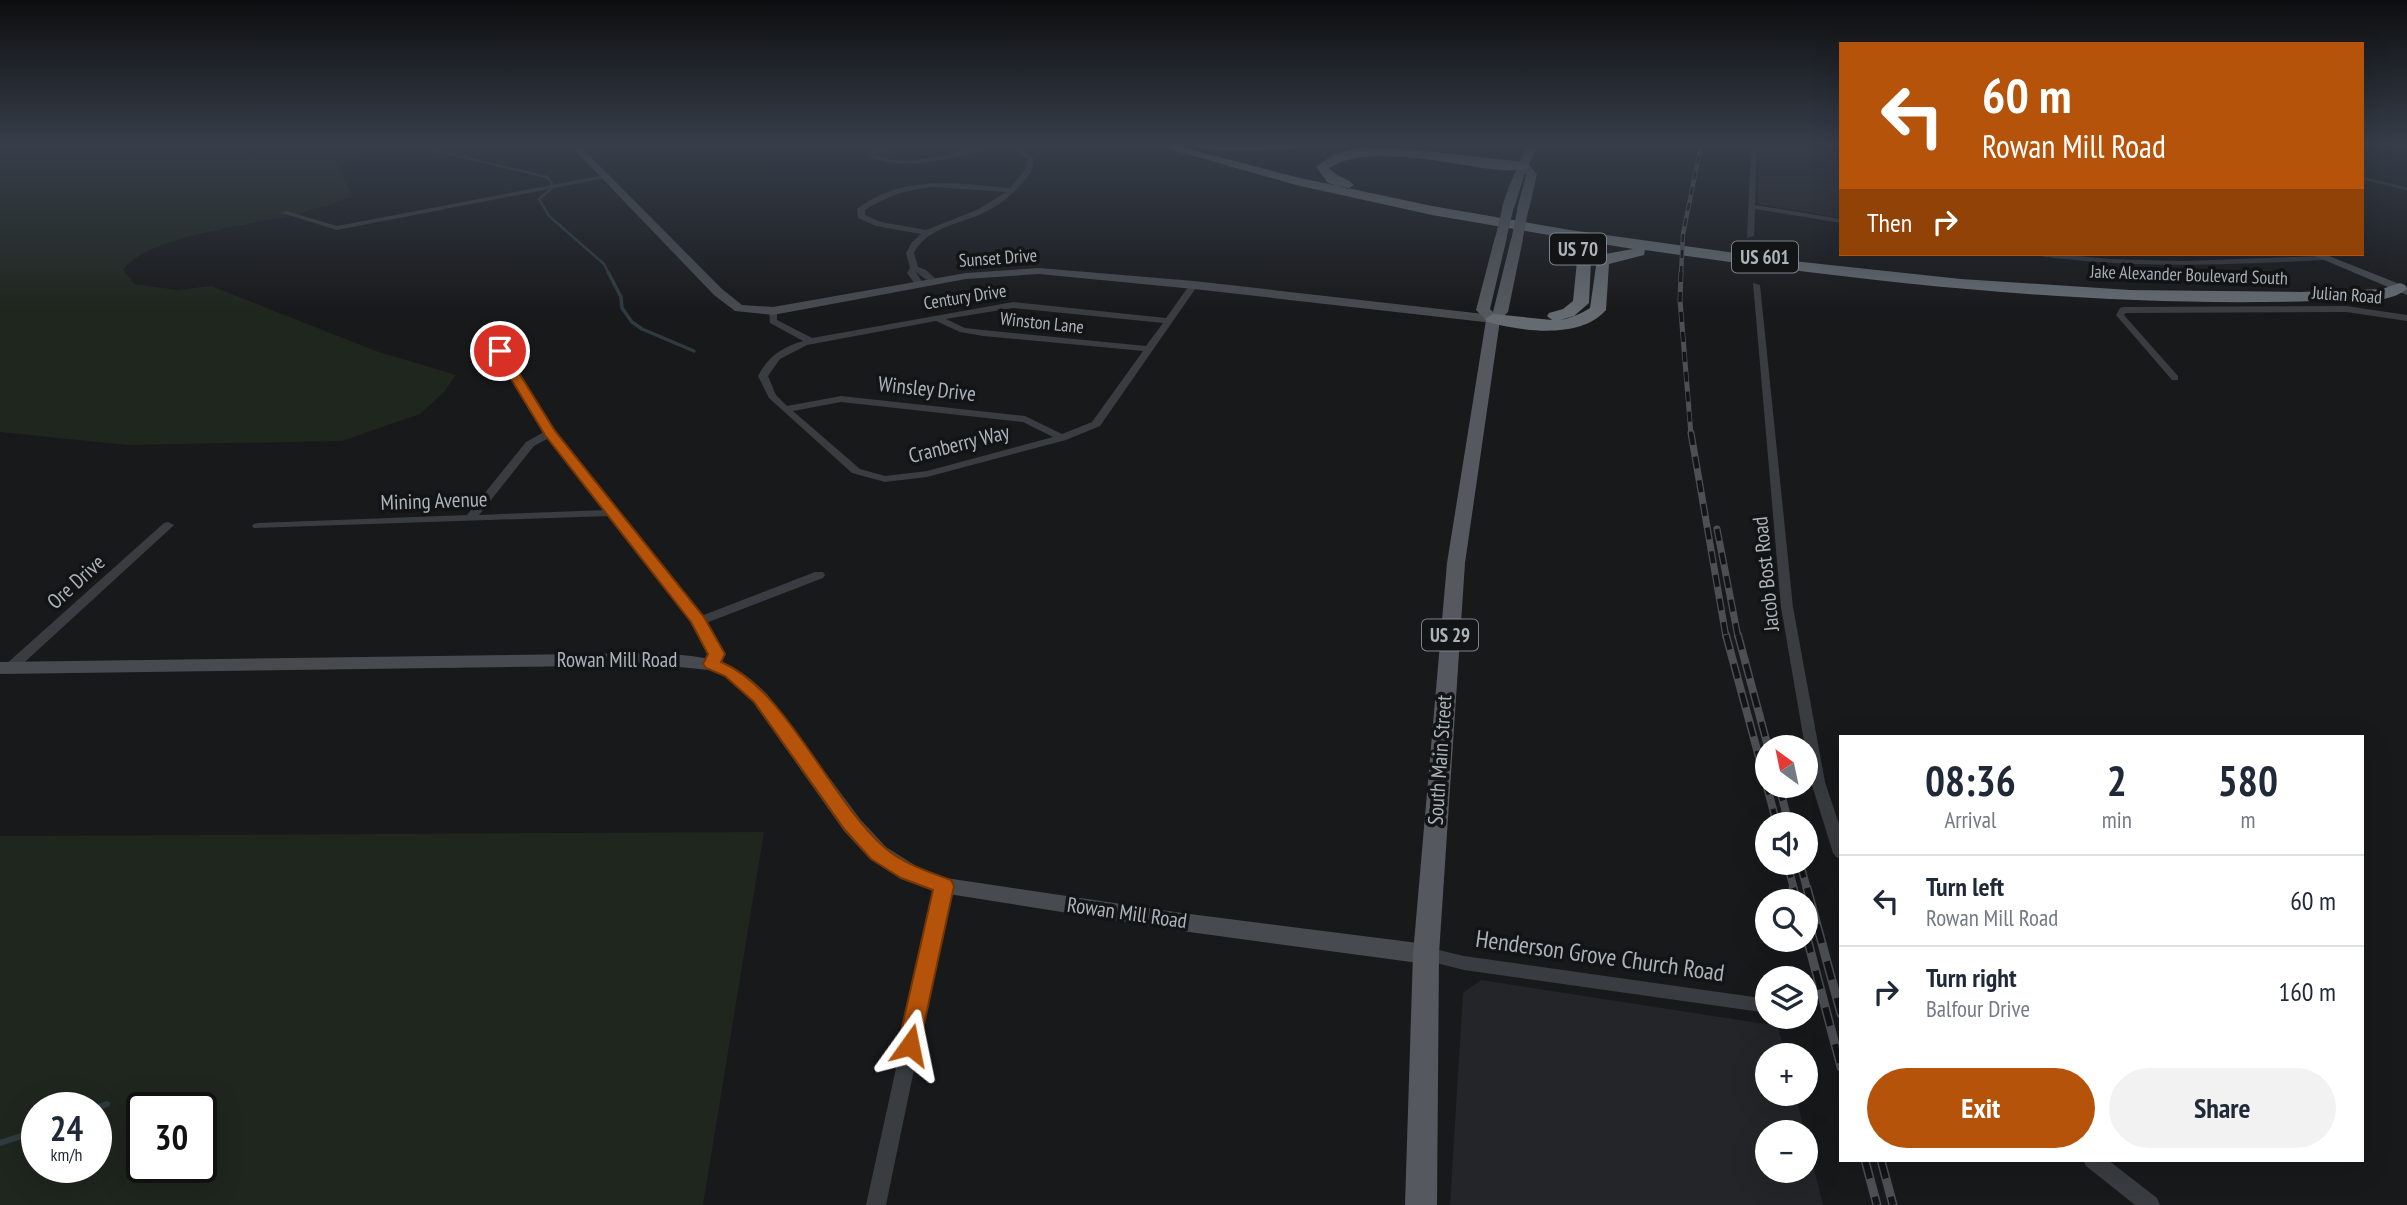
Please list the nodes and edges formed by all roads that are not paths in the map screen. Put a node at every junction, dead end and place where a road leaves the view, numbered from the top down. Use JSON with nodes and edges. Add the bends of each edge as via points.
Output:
{"nodes":[{"id":1,"x":477,"y":201,"type":"edge"},
{"id":2,"x":631,"y":201,"type":"edge"},
{"id":3,"x":874,"y":201,"type":"edge"},
{"id":4,"x":995,"y":201,"type":"edge"},
{"id":5,"x":1398,"y":201,"type":"edge"},
{"id":6,"x":1404,"y":201,"type":"edge"},
{"id":7,"x":1408,"y":201,"type":"edge"},
{"id":8,"x":1510,"y":201,"type":"edge"},
{"id":9,"x":1525,"y":201,"type":"edge"},
{"id":10,"x":1752,"y":201,"type":"edge"},
{"id":11,"x":1752,"y":206,"type":"junction"},
{"id":12,"x":1437,"y":209,"type":"junction"},
{"id":13,"x":286,"y":214,"type":"dead end"},
{"id":14,"x":1839,"y":221,"type":"edge"},
{"id":15,"x":928,"y":233,"type":"junction"},
{"id":16,"x":1750,"y":236,"type":"dead end"},
{"id":17,"x":2062,"y":256,"type":"edge"},
{"id":18,"x":2320,"y":256,"type":"edge"},
{"id":19,"x":914,"y":268,"type":"junction"},
{"id":20,"x":1845,"y":271,"type":"junction"},
{"id":21,"x":935,"y":282,"type":"junction"},
{"id":22,"x":920,"y":285,"type":"junction"},
{"id":23,"x":1194,"y":285,"type":"junction"},
{"id":24,"x":1756,"y":285,"type":"dead end"},
{"id":25,"x":2405,"y":289,"type":"edge"},
{"id":26,"x":773,"y":311,"type":"junction"},
{"id":27,"x":936,"y":318,"type":"junction"},
{"id":28,"x":2407,"y":318,"type":"edge"},
{"id":29,"x":1493,"y":319,"type":"junction"},
{"id":30,"x":1167,"y":321,"type":"junction"},
{"id":31,"x":811,"y":341,"type":"junction"},
{"id":32,"x":1149,"y":349,"type":"junction"},
{"id":33,"x":500,"y":351,"type":"dead end"},
{"id":34,"x":2175,"y":378,"type":"dead end"},
{"id":35,"x":785,"y":409,"type":"junction"},
{"id":36,"x":550,"y":433,"type":"junction"},
{"id":37,"x":1062,"y":438,"type":"junction"},
{"id":38,"x":611,"y":513,"type":"junction"},
{"id":39,"x":470,"y":518,"type":"junction"},
{"id":40,"x":168,"y":525,"type":"dead end"},
{"id":41,"x":258,"y":527,"type":"dead end"},
{"id":42,"x":819,"y":575,"type":"dead end"},
{"id":43,"x":699,"y":621,"type":"junction"},
{"id":44,"x":712,"y":664,"type":"junction"},
{"id":45,"x":5,"y":668,"type":"edge"},
{"id":46,"x":1839,"y":847,"type":"edge"},
{"id":47,"x":944,"y":886,"type":"junction"},
{"id":48,"x":1426,"y":954,"type":"junction"},
{"id":49,"x":1755,"y":1004,"type":"edge"},
{"id":50,"x":2096,"y":1162,"type":"edge"},
{"id":51,"x":876,"y":1205,"type":"edge"},
{"id":52,"x":1421,"y":1205,"type":"edge"},
{"id":53,"x":2150,"y":1205,"type":"edge"}],
"edges":[{"from":1,"to":13,"type":"street","via":[[337,228]]},
{"from":2,"to":26,"type":"street","name":"Sunset Drive","via":[[730,303],[753,311]]},
{"from":3,"to":15,"type":"street","via":[[861,209],[861,216]]},
{"from":4,"to":15,"type":"street"},
{"from":5,"to":12,"type":"highway","number":"US 70"},
{"from":6,"to":12,"type":"highway","name":"Jake Alexander Boulevard South","number":"US 601"},
{"from":7,"to":12,"type":"highway"},
{"from":8,"to":29,"type":"main road","name":"South Main Street","number":"US 29","bridge":true,"via":[[1483,310]]},
{"from":9,"to":29,"type":"main road","name":"South Main Street","number":"US 29","bridge":true,"via":[[1501,312]]},
{"from":10,"to":11,"type":"street"},
{"from":11,"to":14,"type":"street"},
{"from":11,"to":16,"type":"street"},
{"from":12,"to":20,"type":"highway","name":"Jake Alexander Boulevard South","number":"US 601","via":[[1620,242]]},
{"from":12,"to":25,"type":"highway","name":"Jake Alexander Boulevard South","number":"US 601","via":[[1717,251],[1942,276],[2165,289]]},
{"from":12,"to":29,"type":"highway","number":"US 70","via":[[1550,236],[1581,251],[1584,261],[1578,307],[1552,316],[1520,314]]},
{"from":15,"to":19,"type":"street","via":[[911,247],[909,258]]},
{"from":17,"to":18,"type":"street","name":"Julian Road","via":[[2142,263]]},
{"from":18,"to":25,"type":"street","name":"Julian Road"},
{"from":19,"to":21,"type":"street"},
{"from":19,"to":22,"type":"street","via":[[911,273]]},
{"from":20,"to":25,"type":"highway","name":"Jake Alexander Boulevard South","number":"US 601","via":[[2006,286],[2237,297],[2384,294]]},
{"from":20,"to":29,"type":"highway","via":[[1664,252],[1628,253],[1602,262],[1598,310],[1587,318],[1551,325]]},
{"from":21,"to":22,"type":"street","name":"Sunset Drive"},
{"from":21,"to":23,"type":"street","name":"Sunset Drive","via":[[1039,271]]},
{"from":22,"to":26,"type":"street","name":"Sunset Drive"},
{"from":23,"to":29,"type":"street","name":"Sunset Drive"},
{"from":23,"to":30,"type":"street","name":"Cranberry Way"},
{"from":24,"to":46,"type":"street","name":"Jacob Bost Road","via":[[1787,607],[1818,782]]},
{"from":26,"to":31,"type":"street","via":[[778,325]]},
{"from":27,"to":30,"type":"street","name":"Century Drive","via":[[1013,305]]},
{"from":27,"to":31,"type":"street","name":"Century Drive"},
{"from":27,"to":32,"type":"street","name":"Winston Lane","via":[[983,333]]},
{"from":28,"to":34,"type":"street","name":"Julian Road","via":[[2346,309],[2123,310],[2120,315]]},
{"from":29,"to":48,"type":"main road","name":"South Main Street","number":"US 29","via":[[1455,563]]},
{"from":30,"to":32,"type":"street","name":"Cranberry Way"},
{"from":31,"to":35,"type":"street","name":"Cranberry Way","via":[[774,358],[763,376],[772,396]]},
{"from":32,"to":37,"type":"street","name":"Cranberry Way","via":[[1096,424]]},
{"from":33,"to":36,"type":"street"},
{"from":35,"to":37,"type":"street","name":"Winsley Drive","via":[[854,400],[1024,419]]},
{"from":35,"to":37,"type":"street","name":"Cranberry Way","via":[[848,466],[863,475],[885,479],[926,474]]},
{"from":36,"to":38,"type":"street"},
{"from":36,"to":39,"type":"street","via":[[530,443]]},
{"from":38,"to":39,"type":"street","name":"Mining Avenue"},
{"from":38,"to":43,"type":"street"},
{"from":39,"to":41,"type":"street","name":"Mining Avenue"},
{"from":40,"to":45,"type":"street","name":"Ore Drive"},
{"from":42,"to":43,"type":"street"},
{"from":43,"to":44,"type":"street","via":[[717,654]]},
{"from":44,"to":45,"type":"street","name":"Rowan Mill Road","via":[[659,659]]},
{"from":44,"to":47,"type":"street","name":"Rowan Mill Road","via":[[731,672],[760,698],[852,825],[878,853],[908,872]]},
{"from":47,"to":48,"type":"street","name":"Rowan Mill Road"},
{"from":47,"to":51,"type":"street"},
{"from":48,"to":49,"type":"street","name":"Henderson Grove Church Road"},
{"from":48,"to":52,"type":"main road","name":"South Main Street","number":"US 29"},
{"from":50,"to":53,"type":"street"}]}
